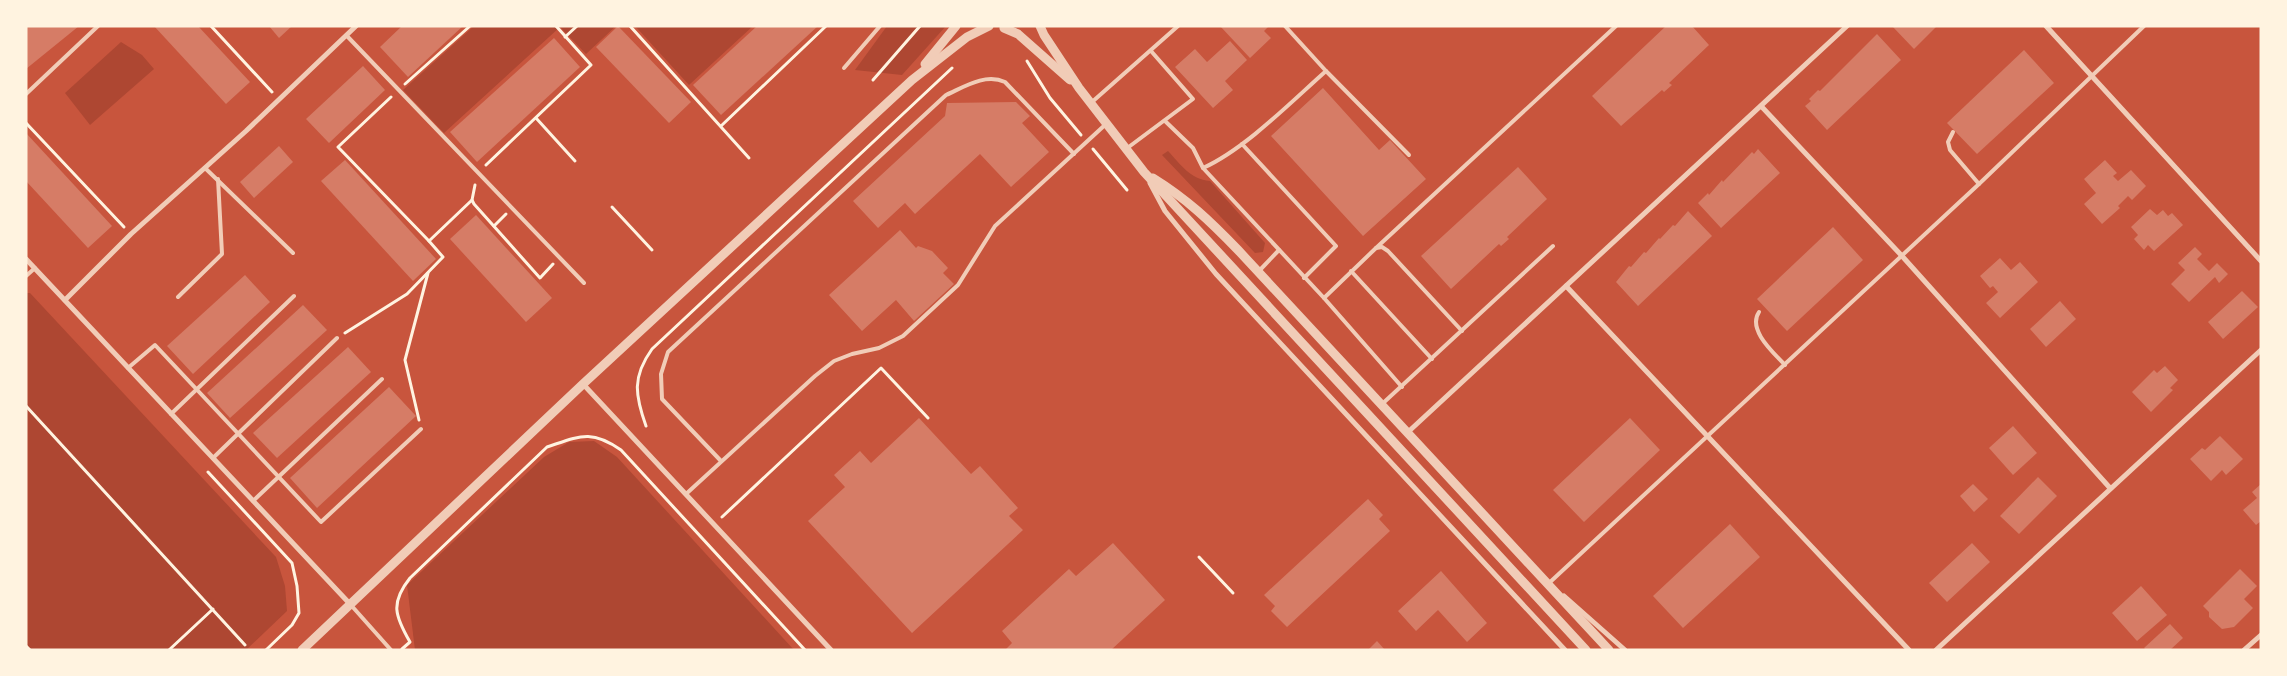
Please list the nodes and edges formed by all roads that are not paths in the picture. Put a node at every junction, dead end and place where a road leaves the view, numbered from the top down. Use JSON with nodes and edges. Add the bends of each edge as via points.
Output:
{"nodes":[{"id":1,"x":98,"y":26,"type":"edge"},
{"id":2,"x":356,"y":26,"type":"edge"},
{"id":3,"x":880,"y":26,"type":"edge"},
{"id":4,"x":956,"y":26,"type":"edge"},
{"id":5,"x":990,"y":26,"type":"edge"},
{"id":6,"x":1040,"y":26,"type":"edge"},
{"id":7,"x":1178,"y":26,"type":"edge"},
{"id":8,"x":1285,"y":26,"type":"edge"},
{"id":9,"x":1616,"y":26,"type":"edge"},
{"id":10,"x":1847,"y":26,"type":"edge"},
{"id":11,"x":2046,"y":26,"type":"edge"},
{"id":12,"x":2144,"y":26,"type":"edge"},
{"id":13,"x":1008,"y":27,"type":"edge"},
{"id":14,"x":347,"y":36,"type":"junction"},
{"id":15,"x":1151,"y":51,"type":"junction"},
{"id":16,"x":844,"y":68,"type":"dead end"},
{"id":17,"x":1326,"y":71,"type":"junction"},
{"id":18,"x":2092,"y":76,"type":"junction"},
{"id":19,"x":912,"y":80,"type":"junction"},
{"id":20,"x":1079,"y":88,"type":"junction"},
{"id":21,"x":26,"y":94,"type":"edge"},
{"id":22,"x":1090,"y":104,"type":"junction"},
{"id":23,"x":1761,"y":106,"type":"junction"},
{"id":24,"x":1165,"y":121,"type":"junction"},
{"id":25,"x":1106,"y":124,"type":"junction"},
{"id":26,"x":1952,"y":132,"type":"dead end"},
{"id":27,"x":1242,"y":144,"type":"junction"},
{"id":28,"x":1126,"y":150,"type":"junction"},
{"id":29,"x":1074,"y":154,"type":"junction"},
{"id":30,"x":1408,"y":155,"type":"dead end"},
{"id":31,"x":205,"y":168,"type":"junction"},
{"id":32,"x":1203,"y":168,"type":"junction"},
{"id":33,"x":1144,"y":172,"type":"junction"},
{"id":34,"x":218,"y":179,"type":"junction"},
{"id":35,"x":1980,"y":184,"type":"junction"},
{"id":36,"x":1553,"y":246,"type":"dead end"},
{"id":37,"x":1376,"y":248,"type":"junction"},
{"id":38,"x":1279,"y":250,"type":"junction"},
{"id":39,"x":293,"y":253,"type":"dead end"},
{"id":40,"x":1902,"y":256,"type":"junction"},
{"id":41,"x":26,"y":259,"type":"edge"},
{"id":42,"x":2261,"y":261,"type":"edge"},
{"id":43,"x":34,"y":268,"type":"junction"},
{"id":44,"x":1351,"y":271,"type":"junction"},
{"id":45,"x":1258,"y":272,"type":"junction"},
{"id":46,"x":26,"y":276,"type":"edge"},
{"id":47,"x":1304,"y":278,"type":"junction"},
{"id":48,"x":584,"y":283,"type":"dead end"},
{"id":49,"x":1566,"y":286,"type":"junction"},
{"id":50,"x":294,"y":296,"type":"dead end"},
{"id":51,"x":178,"y":297,"type":"dead end"},
{"id":52,"x":1324,"y":298,"type":"junction"},
{"id":53,"x":65,"y":300,"type":"junction"},
{"id":54,"x":1759,"y":312,"type":"dead end"},
{"id":55,"x":1462,"y":331,"type":"junction"},
{"id":56,"x":337,"y":338,"type":"road end"},
{"id":57,"x":2261,"y":350,"type":"edge"},
{"id":58,"x":1432,"y":359,"type":"junction"},
{"id":59,"x":1785,"y":365,"type":"junction"},
{"id":60,"x":128,"y":368,"type":"junction"},
{"id":61,"x":382,"y":379,"type":"dead end"},
{"id":62,"x":583,"y":384,"type":"junction"},
{"id":63,"x":1402,"y":386,"type":"junction"},
{"id":64,"x":197,"y":389,"type":"junction"},
{"id":65,"x":1381,"y":405,"type":"junction"},
{"id":66,"x":171,"y":414,"type":"junction"},
{"id":67,"x":421,"y":428,"type":"road end"},
{"id":68,"x":1407,"y":433,"type":"junction"},
{"id":69,"x":238,"y":434,"type":"junction"},
{"id":70,"x":1708,"y":437,"type":"junction"},
{"id":71,"x":213,"y":458,"type":"junction"},
{"id":72,"x":721,"y":461,"type":"junction"},
{"id":73,"x":278,"y":476,"type":"junction"},
{"id":74,"x":2110,"y":488,"type":"junction"},
{"id":75,"x":686,"y":494,"type":"junction"},
{"id":76,"x":253,"y":500,"type":"junction"},
{"id":77,"x":1548,"y":584,"type":"junction"},
{"id":78,"x":350,"y":604,"type":"junction"},
{"id":79,"x":2261,"y":634,"type":"edge"},
{"id":80,"x":302,"y":650,"type":"edge"},
{"id":81,"x":391,"y":650,"type":"edge"},
{"id":82,"x":831,"y":650,"type":"edge"},
{"id":83,"x":1565,"y":650,"type":"edge"},
{"id":84,"x":1586,"y":650,"type":"edge"},
{"id":85,"x":1609,"y":650,"type":"edge"},
{"id":86,"x":1625,"y":650,"type":"edge"},
{"id":87,"x":1909,"y":650,"type":"edge"},
{"id":88,"x":1936,"y":650,"type":"edge"},
{"id":89,"x":2244,"y":650,"type":"edge"}],
"edges":[{"from":1,"to":21,"type":"lane"},
{"from":2,"to":14,"type":"street"},
{"from":3,"to":16,"type":"lane"},
{"from":4,"to":19,"type":"street"},
{"from":5,"to":13,"type":"street"},
{"from":5,"to":19,"type":"street","via":[[967,37]]},
{"from":6,"to":20,"type":"street"},
{"from":7,"to":15,"type":"lane"},
{"from":8,"to":17,"type":"lane"},
{"from":9,"to":37,"type":"lane"},
{"from":10,"to":23,"type":"street"},
{"from":11,"to":18,"type":"street"},
{"from":12,"to":18,"type":"lane"},
{"from":13,"to":20,"type":"street"},
{"from":14,"to":31,"type":"street"},
{"from":14,"to":48,"type":"lane"},
{"from":15,"to":22,"type":"lane"},
{"from":15,"to":24,"type":"lane","via":[[1193,99]]},
{"from":17,"to":27,"type":"lane"},
{"from":17,"to":30,"type":"lane"},
{"from":18,"to":35,"type":"lane"},
{"from":18,"to":42,"type":"street"},
{"from":19,"to":62,"type":"street"},
{"from":20,"to":22,"type":"street"},
{"from":22,"to":25,"type":"street"},
{"from":23,"to":40,"type":"street"},
{"from":23,"to":49,"type":"street"},
{"from":24,"to":28,"type":"lane"},
{"from":24,"to":32,"type":"lane","via":[[1193,148]]},
{"from":25,"to":28,"type":"street"},
{"from":25,"to":29,"type":"lane"},
{"from":26,"to":35,"type":"lane","via":[[1948,142],[1950,150]]},
{"from":27,"to":32,"type":"lane","via":[[1220,161]]},
{"from":27,"to":47,"type":"lane","via":[[1336,246]]},
{"from":28,"to":33,"type":"street"},
{"from":29,"to":72,"type":"lane","via":[[995,226],[958,285],[903,336],[879,348],[834,361]]},
{"from":29,"to":72,"type":"lane","via":[[1004,82],[982,79],[946,95],[668,352],[661,374],[662,400]]},
{"from":31,"to":34,"type":"lane"},
{"from":31,"to":53,"type":"street","via":[[131,234]]},
{"from":32,"to":38,"type":"lane"},
{"from":33,"to":45,"type":"street","via":[[1180,194],[1203,214]]},
{"from":33,"to":83,"type":"street","via":[[1165,211],[1216,274]]},
{"from":33,"to":84,"type":"street"},
{"from":34,"to":39,"type":"lane"},
{"from":34,"to":51,"type":"lane","via":[[222,254]]},
{"from":35,"to":40,"type":"lane"},
{"from":36,"to":55,"type":"lane"},
{"from":37,"to":44,"type":"lane"},
{"from":37,"to":55,"type":"lane","via":[[1388,251]]},
{"from":38,"to":45,"type":"lane"},
{"from":38,"to":47,"type":"lane"},
{"from":40,"to":59,"type":"lane"},
{"from":40,"to":74,"type":"street"},
{"from":41,"to":43,"type":"street"},
{"from":43,"to":46,"type":"lane"},
{"from":43,"to":53,"type":"street"},
{"from":44,"to":52,"type":"lane"},
{"from":44,"to":58,"type":"lane"},
{"from":45,"to":65,"type":"street"},
{"from":47,"to":52,"type":"lane"},
{"from":49,"to":68,"type":"street"},
{"from":49,"to":70,"type":"street"},
{"from":50,"to":64,"type":"lane"},
{"from":52,"to":63,"type":"lane"},
{"from":53,"to":60,"type":"street"},
{"from":54,"to":59,"type":"lane","via":[[1756,316],[1759,334]]},
{"from":55,"to":58,"type":"lane"},
{"from":56,"to":69,"type":"lane"},
{"from":57,"to":74,"type":"street"},
{"from":58,"to":63,"type":"lane"},
{"from":59,"to":70,"type":"lane"},
{"from":60,"to":64,"type":"lane","via":[[155,345]]},
{"from":60,"to":66,"type":"street"},
{"from":61,"to":73,"type":"lane"},
{"from":62,"to":75,"type":"street"},
{"from":62,"to":78,"type":"street"},
{"from":63,"to":65,"type":"lane"},
{"from":64,"to":66,"type":"lane"},
{"from":64,"to":69,"type":"lane"},
{"from":65,"to":68,"type":"street"},
{"from":66,"to":71,"type":"street"},
{"from":67,"to":73,"type":"lane","via":[[321,522]]},
{"from":68,"to":77,"type":"street"},
{"from":69,"to":71,"type":"lane"},
{"from":69,"to":73,"type":"lane"},
{"from":70,"to":77,"type":"lane"},
{"from":70,"to":87,"type":"street"},
{"from":71,"to":76,"type":"street"},
{"from":72,"to":75,"type":"lane"},
{"from":73,"to":76,"type":"lane"},
{"from":74,"to":88,"type":"street"},
{"from":75,"to":82,"type":"street"},
{"from":76,"to":78,"type":"street"},
{"from":77,"to":85,"type":"street"},
{"from":77,"to":86,"type":"street","via":[[1594,620]]},
{"from":78,"to":80,"type":"street"},
{"from":78,"to":81,"type":"lane"},
{"from":79,"to":89,"type":"street"}]}
